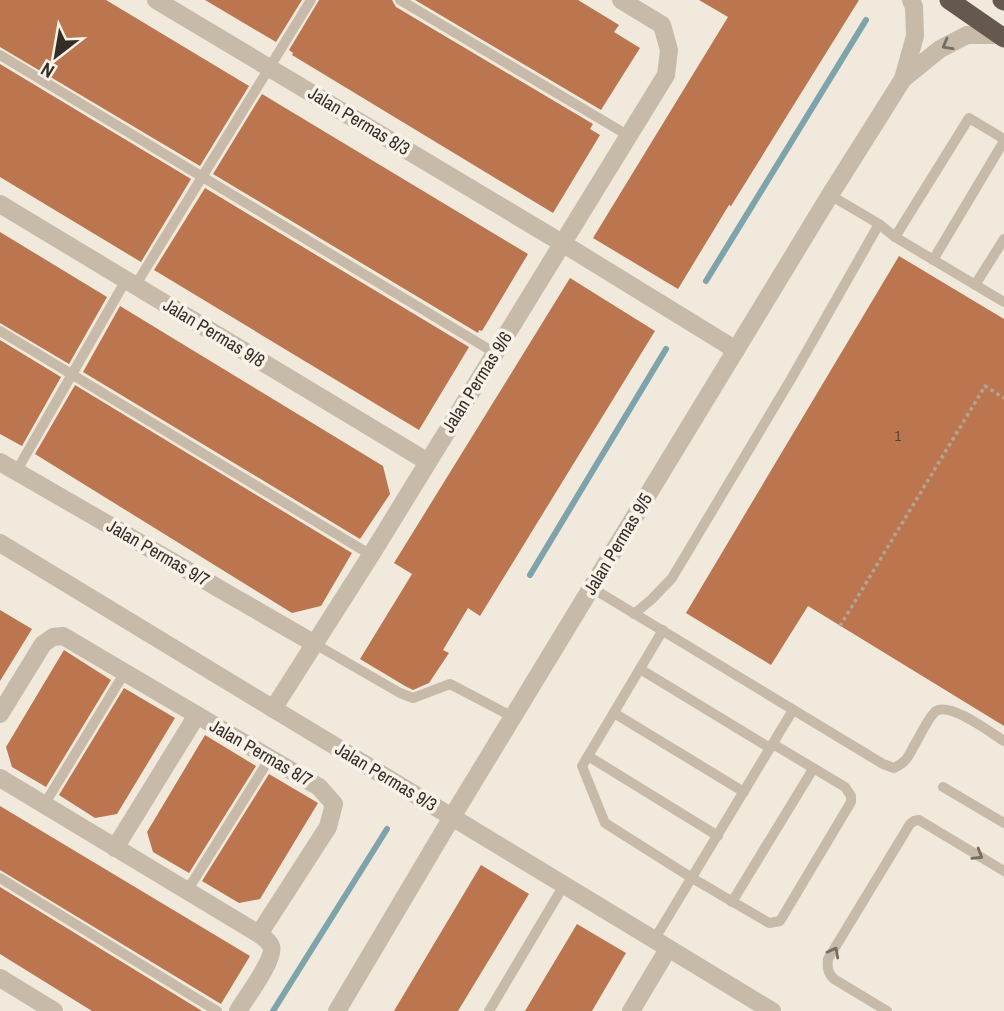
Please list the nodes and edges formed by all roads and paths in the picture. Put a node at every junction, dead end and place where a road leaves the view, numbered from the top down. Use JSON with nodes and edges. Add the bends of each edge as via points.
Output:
{"nodes":[{"id":1,"x":156,"y":0,"type":"edge"},
{"id":2,"x":311,"y":0,"type":"edge"},
{"id":3,"x":400,"y":0,"type":"edge"},
{"id":4,"x":621,"y":0,"type":"edge"},
{"id":5,"x":911,"y":0,"type":"edge"},
{"id":6,"x":949,"y":0,"type":"edge"},
{"id":7,"x":1002,"y":36,"type":"edge"},
{"id":8,"x":0,"y":55,"type":"edge"},
{"id":9,"x":269,"y":68,"type":"junction"},
{"id":10,"x":903,"y":79,"type":"junction"},
{"id":11,"x":629,"y":136,"type":"junction"},
{"id":12,"x":1004,"y":140,"type":"edge"},
{"id":13,"x":202,"y":176,"type":"junction"},
{"id":14,"x":830,"y":195,"type":"junction"},
{"id":15,"x":0,"y":204,"type":"edge"},
{"id":16,"x":879,"y":224,"type":"junction"},
{"id":17,"x":895,"y":237,"type":"junction"},
{"id":18,"x":1004,"y":239,"type":"edge"},
{"id":19,"x":562,"y":243,"type":"junction"},
{"id":20,"x":933,"y":260,"type":"junction"},
{"id":21,"x":130,"y":283,"type":"junction"},
{"id":22,"x":975,"y":285,"type":"junction"},
{"id":23,"x":1004,"y":302,"type":"edge"},
{"id":24,"x":0,"y":331,"type":"edge"},
{"id":25,"x":736,"y":350,"type":"junction"},
{"id":26,"x":495,"y":353,"type":"junction"},
{"id":27,"x":72,"y":374,"type":"junction"},
{"id":28,"x":1004,"y":398,"type":"edge"},
{"id":29,"x":0,"y":462,"type":"edge"},
{"id":30,"x":428,"y":462,"type":"junction"},
{"id":31,"x":16,"y":472,"type":"junction"},
{"id":32,"x":0,"y":543,"type":"edge"},
{"id":33,"x":371,"y":555,"type":"junction"},
{"id":34,"x":592,"y":588,"type":"junction"},
{"id":35,"x":634,"y":614,"type":"junction"},
{"id":36,"x":840,"y":626,"type":"dead end"},
{"id":37,"x":663,"y":630,"type":"junction"},
{"id":38,"x":315,"y":644,"type":"junction"},
{"id":39,"x":640,"y":669,"type":"junction"},
{"id":40,"x":125,"y":671,"type":"junction"},
{"id":41,"x":273,"y":709,"type":"junction"},
{"id":42,"x":793,"y":710,"type":"junction"},
{"id":43,"x":614,"y":713,"type":"junction"},
{"id":44,"x":0,"y":715,"type":"edge"},
{"id":45,"x":197,"y":715,"type":"junction"},
{"id":46,"x":513,"y":717,"type":"junction"},
{"id":47,"x":1004,"y":741,"type":"edge"},
{"id":48,"x":772,"y":746,"type":"junction"},
{"id":49,"x":588,"y":756,"type":"junction"},
{"id":50,"x":270,"y":758,"type":"junction"},
{"id":51,"x":813,"y":769,"type":"junction"},
{"id":52,"x":0,"y":778,"type":"edge"},
{"id":53,"x":943,"y":787,"type":"dead end"},
{"id":54,"x":744,"y":792,"type":"junction"},
{"id":55,"x":44,"y":805,"type":"junction"},
{"id":56,"x":452,"y":817,"type":"junction"},
{"id":57,"x":1004,"y":823,"type":"edge"},
{"id":58,"x":718,"y":836,"type":"junction"},
{"id":59,"x":115,"y":848,"type":"junction"},
{"id":60,"x":1004,"y":871,"type":"edge"},
{"id":61,"x":0,"y":878,"type":"edge"},
{"id":62,"x":692,"y":878,"type":"junction"},
{"id":63,"x":564,"y":885,"type":"junction"},
{"id":64,"x":187,"y":891,"type":"junction"},
{"id":65,"x":732,"y":902,"type":"junction"},
{"id":66,"x":259,"y":934,"type":"junction"},
{"id":67,"x":661,"y":944,"type":"junction"},
{"id":68,"x":0,"y":978,"type":"edge"},
{"id":69,"x":54,"y":1011,"type":"edge"},
{"id":70,"x":217,"y":1011,"type":"edge"},
{"id":71,"x":238,"y":1011,"type":"edge"},
{"id":72,"x":337,"y":1011,"type":"edge"},
{"id":73,"x":489,"y":1011,"type":"edge"},
{"id":74,"x":631,"y":1011,"type":"edge"},
{"id":75,"x":772,"y":1011,"type":"edge"},
{"id":76,"x":887,"y":1011,"type":"edge"}],
"edges":[{"from":1,"to":9,"type":"street","name":"Jalan Permas 8/3"},
{"from":2,"to":9,"type":"lane"},
{"from":3,"to":11,"type":"lane"},
{"from":4,"to":11,"type":"street","name":"Jalan Permas 9/6","via":[[662,25],[669,50],[666,75]]},
{"from":5,"to":10,"type":"street","name":"Jalan Permas 9/5","via":[[915,36]]},
{"from":6,"to":7,"type":"highway"},
{"from":7,"to":10,"type":"street","name":"Jalan Permas 9/5","one_way":true,"via":[[967,35],[940,49]]},
{"from":8,"to":13,"type":"lane"},
{"from":9,"to":13,"type":"lane"},
{"from":9,"to":19,"type":"street","name":"Jalan Permas 8/3"},
{"from":10,"to":14,"type":"street","name":"Jalan Permas 9/5"},
{"from":11,"to":19,"type":"street","name":"Jalan Permas 9/6"},
{"from":12,"to":17,"type":"lane","via":[[969,118]]},
{"from":12,"to":20,"type":"lane"},
{"from":13,"to":21,"type":"lane"},
{"from":13,"to":26,"type":"lane"},
{"from":14,"to":16,"type":"lane"},
{"from":14,"to":25,"type":"street","name":"Jalan Permas 9/5"},
{"from":15,"to":21,"type":"street","name":"Jalan Permas 9/8"},
{"from":16,"to":17,"type":"lane"},
{"from":16,"to":35,"type":"lane","via":[[672,578]]},
{"from":17,"to":20,"type":"lane"},
{"from":18,"to":22,"type":"lane"},
{"from":19,"to":25,"type":"street","name":"Jalan Permas 8/3"},
{"from":19,"to":26,"type":"street","name":"Jalan Permas 9/6"},
{"from":20,"to":22,"type":"lane"},
{"from":21,"to":27,"type":"lane"},
{"from":21,"to":30,"type":"street","name":"Jalan Permas 9/8"},
{"from":22,"to":23,"type":"lane"},
{"from":24,"to":27,"type":"lane"},
{"from":25,"to":34,"type":"street","name":"Jalan Permas 9/5"},
{"from":26,"to":30,"type":"street","name":"Jalan Permas 9/6"},
{"from":27,"to":31,"type":"lane"},
{"from":27,"to":33,"type":"lane"},
{"from":28,"to":36,"type":"path","via":[[985,386]]},
{"from":29,"to":31,"type":"street","name":"Jalan Permas 9/7"},
{"from":30,"to":33,"type":"street","name":"Jalan Permas 9/6"},
{"from":31,"to":38,"type":"street","name":"Jalan Permas 9/7"},
{"from":32,"to":41,"type":"street","name":"Jalan Permas 9/3"},
{"from":33,"to":38,"type":"street","name":"Jalan Permas 9/6"},
{"from":34,"to":35,"type":"lane"},
{"from":34,"to":46,"type":"street","name":"Jalan Permas 9/5"},
{"from":35,"to":37,"type":"lane"},
{"from":37,"to":39,"type":"lane"},
{"from":37,"to":42,"type":"lane"},
{"from":38,"to":41,"type":"street","name":"Jalan Permas 9/6"},
{"from":38,"to":46,"type":"lane","via":[[413,698],[450,684]]},
{"from":39,"to":43,"type":"lane"},
{"from":39,"to":48,"type":"lane"},
{"from":40,"to":44,"type":"street","name":"Jalan Permas 8/7","via":[[63,636],[53,637],[43,644]]},
{"from":40,"to":45,"type":"street","name":"Jalan Permas 8/7"},
{"from":40,"to":55,"type":"lane"},
{"from":41,"to":56,"type":"street","name":"Jalan Permas 9/3"},
{"from":42,"to":47,"type":"lane","via":[[894,768],[904,764],[930,719],[944,709],[954,710]]},
{"from":42,"to":48,"type":"lane"},
{"from":43,"to":49,"type":"lane"},
{"from":43,"to":54,"type":"lane"},
{"from":45,"to":50,"type":"street","name":"Jalan Permas 8/7"},
{"from":45,"to":59,"type":"street"},
{"from":46,"to":56,"type":"street","name":"Jalan Permas 9/5"},
{"from":48,"to":51,"type":"lane"},
{"from":48,"to":54,"type":"lane"},
{"from":49,"to":58,"type":"lane"},
{"from":49,"to":62,"type":"lane","via":[[582,766],[605,823]]},
{"from":50,"to":64,"type":"lane"},
{"from":50,"to":66,"type":"street","name":"Jalan Permas 8/7","via":[[319,787],[334,804],[328,827]]},
{"from":51,"to":65,"type":"lane"},
{"from":51,"to":65,"type":"lane","via":[[845,788],[851,802],[790,905],[780,921],[769,923]]},
{"from":52,"to":55,"type":"street"},
{"from":53,"to":57,"type":"lane"},
{"from":54,"to":58,"type":"lane"},
{"from":55,"to":59,"type":"street"},
{"from":56,"to":63,"type":"street","name":"Jalan Permas 9/3"},
{"from":56,"to":72,"type":"street","name":"Jalan Permas 9/5"},
{"from":58,"to":62,"type":"lane"},
{"from":59,"to":64,"type":"street"},
{"from":76,"to":60,"type":"lane","one_way":true,"via":[[834,979],[827,966],[910,824],[919,820]]},
{"from":61,"to":70,"type":"lane"},
{"from":62,"to":65,"type":"lane"},
{"from":62,"to":67,"type":"lane"},
{"from":63,"to":67,"type":"street","name":"Jalan Permas 9/3"},
{"from":63,"to":73,"type":"lane"},
{"from":64,"to":66,"type":"street"},
{"from":66,"to":71,"type":"street","via":[[273,949]]},
{"from":67,"to":74,"type":"street"},
{"from":67,"to":75,"type":"street","name":"Jalan Permas 9/3"},
{"from":68,"to":69,"type":"street"}]}
